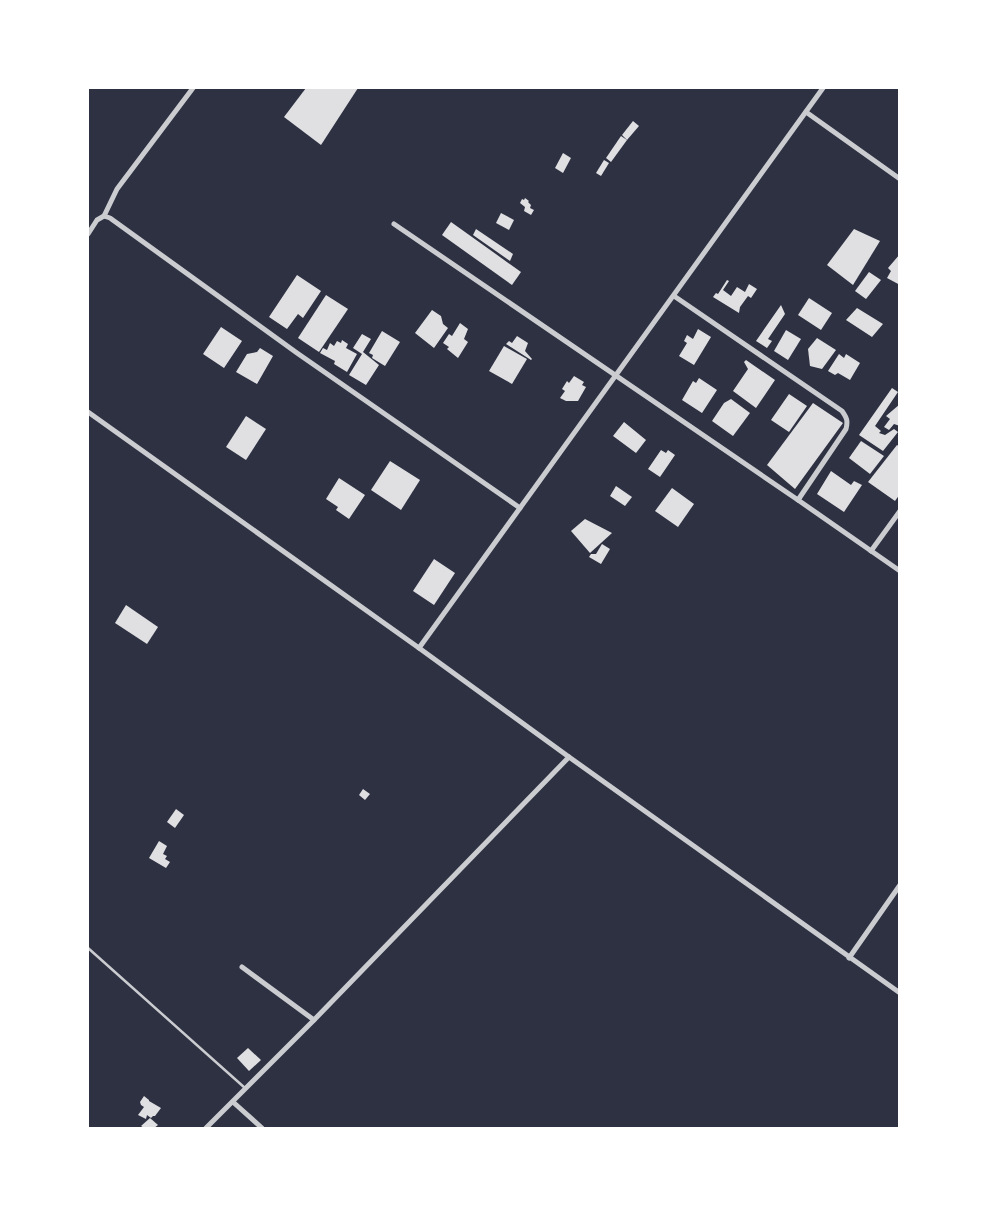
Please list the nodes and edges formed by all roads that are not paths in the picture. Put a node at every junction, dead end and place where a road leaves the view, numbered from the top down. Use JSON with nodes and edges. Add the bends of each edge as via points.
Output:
{"nodes":[{"id":1,"x":193,"y":88,"type":"edge"},
{"id":2,"x":823,"y":88,"type":"edge"},
{"id":3,"x":806,"y":112,"type":"junction"},
{"id":4,"x":900,"y":178,"type":"edge"},
{"id":5,"x":104,"y":216,"type":"junction"},
{"id":6,"x":394,"y":224,"type":"dead end"},
{"id":7,"x":88,"y":234,"type":"edge"},
{"id":8,"x":674,"y":296,"type":"junction"},
{"id":9,"x":616,"y":375,"type":"junction"},
{"id":10,"x":88,"y":412,"type":"edge"},
{"id":11,"x":798,"y":500,"type":"junction"},
{"id":12,"x":520,"y":508,"type":"junction"},
{"id":13,"x":900,"y":511,"type":"edge"},
{"id":14,"x":871,"y":551,"type":"junction"},
{"id":15,"x":900,"y":571,"type":"edge"},
{"id":16,"x":420,"y":648,"type":"junction"},
{"id":17,"x":569,"y":757,"type":"junction"},
{"id":18,"x":900,"y":885,"type":"edge"},
{"id":19,"x":88,"y":948,"type":"edge"},
{"id":20,"x":849,"y":958,"type":"junction"},
{"id":21,"x":242,"y":967,"type":"dead end"},
{"id":22,"x":900,"y":992,"type":"edge"},
{"id":23,"x":314,"y":1020,"type":"junction"},
{"id":24,"x":246,"y":1089,"type":"junction"},
{"id":25,"x":233,"y":1102,"type":"junction"},
{"id":26,"x":206,"y":1128,"type":"edge"},
{"id":27,"x":262,"y":1128,"type":"edge"}],
"edges":[{"from":1,"to":5,"type":"street","via":[[117,190]]},
{"from":2,"to":3,"type":"street"},
{"from":3,"to":4,"type":"street"},
{"from":3,"to":8,"type":"street"},
{"from":5,"to":7,"type":"street","via":[[97,220]]},
{"from":5,"to":12,"type":"street"},
{"from":6,"to":9,"type":"street"},
{"from":8,"to":9,"type":"street"},
{"from":8,"to":11,"type":"street","via":[[847,417],[846,428]]},
{"from":9,"to":11,"type":"street"},
{"from":9,"to":12,"type":"street"},
{"from":10,"to":16,"type":"street"},
{"from":11,"to":14,"type":"street"},
{"from":12,"to":16,"type":"street"},
{"from":13,"to":14,"type":"street"},
{"from":14,"to":15,"type":"street"},
{"from":16,"to":17,"type":"street"},
{"from":17,"to":20,"type":"street"},
{"from":17,"to":23,"type":"street"},
{"from":18,"to":20,"type":"street"},
{"from":19,"to":24,"type":"lane"},
{"from":20,"to":22,"type":"street"},
{"from":21,"to":23,"type":"street"},
{"from":23,"to":24,"type":"street"},
{"from":24,"to":25,"type":"street"},
{"from":25,"to":26,"type":"street"},
{"from":25,"to":27,"type":"street"}]}
